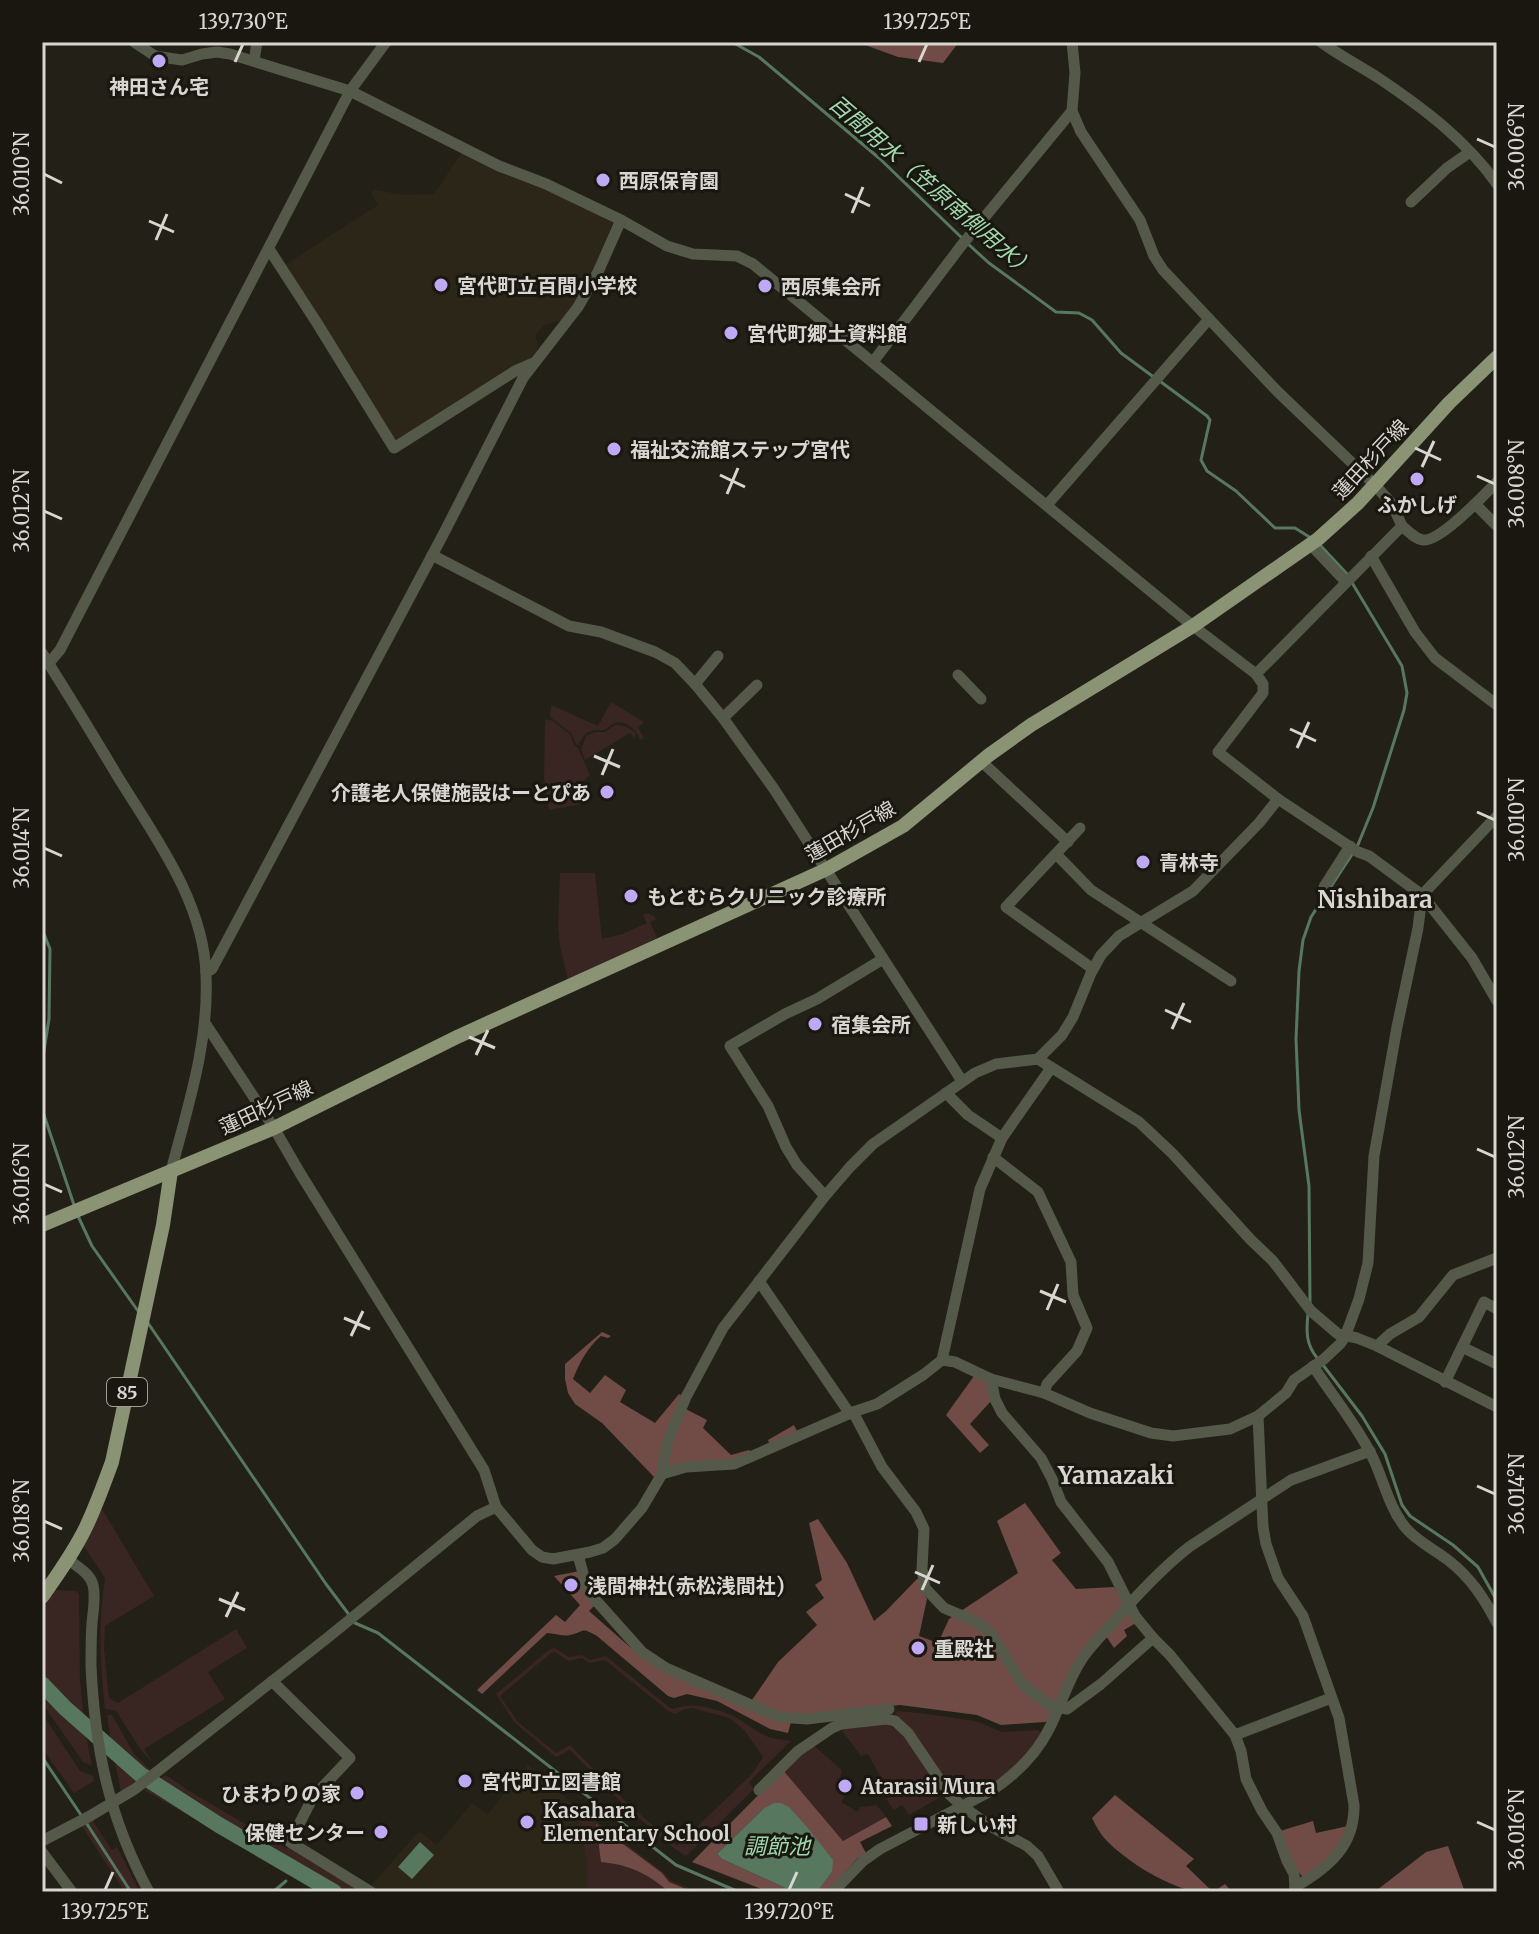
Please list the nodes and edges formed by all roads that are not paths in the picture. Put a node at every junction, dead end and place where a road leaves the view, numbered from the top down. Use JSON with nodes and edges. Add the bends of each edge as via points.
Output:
{"nodes":[{"id":1,"x":134,"y":42,"type":"edge"},
{"id":2,"x":257,"y":42,"type":"edge"},
{"id":3,"x":386,"y":42,"type":"edge"},
{"id":4,"x":1321,"y":42,"type":"edge"},
{"id":5,"x":1073,"y":43,"type":"edge"},
{"id":6,"x":254,"y":61,"type":"junction"},
{"id":7,"x":350,"y":91,"type":"junction"},
{"id":8,"x":1072,"y":111,"type":"junction"},
{"id":9,"x":1470,"y":152,"type":"junction"},
{"id":10,"x":1496,"y":180,"type":"edge"},
{"id":11,"x":1411,"y":202,"type":"dead end"},
{"id":12,"x":621,"y":220,"type":"junction"},
{"id":13,"x":269,"y":249,"type":"junction"},
{"id":14,"x":1209,"y":319,"type":"junction"},
{"id":15,"x":1497,"y":357,"type":"edge"},
{"id":16,"x":534,"y":362,"type":"junction"},
{"id":17,"x":873,"y":362,"type":"junction"},
{"id":18,"x":1497,"y":482,"type":"edge"},
{"id":19,"x":1375,"y":485,"type":"junction"},
{"id":20,"x":1475,"y":504,"type":"junction"},
{"id":21,"x":1047,"y":505,"type":"junction"},
{"id":22,"x":1402,"y":526,"type":"junction"},
{"id":23,"x":1497,"y":526,"type":"edge"},
{"id":24,"x":1311,"y":545,"type":"junction"},
{"id":25,"x":432,"y":555,"type":"junction"},
{"id":26,"x":1371,"y":556,"type":"junction"},
{"id":27,"x":1346,"y":582,"type":"junction"},
{"id":28,"x":1193,"y":626,"type":"junction"},
{"id":29,"x":718,"y":656,"type":"dead end"},
{"id":30,"x":45,"y":658,"type":"edge"},
{"id":31,"x":1256,"y":674,"type":"junction"},
{"id":32,"x":958,"y":675,"type":"dead end"},
{"id":33,"x":695,"y":684,"type":"junction"},
{"id":34,"x":757,"y":685,"type":"dead end"},
{"id":35,"x":981,"y":699,"type":"dead end"},
{"id":36,"x":1497,"y":705,"type":"edge"},
{"id":37,"x":723,"y":718,"type":"junction"},
{"id":38,"x":981,"y":761,"type":"junction"},
{"id":39,"x":1278,"y":799,"type":"junction"},
{"id":40,"x":1497,"y":816,"type":"edge"},
{"id":41,"x":1080,"y":828,"type":"dead end"},
{"id":42,"x":1068,"y":842,"type":"junction"},
{"id":43,"x":1350,"y":846,"type":"junction"},
{"id":44,"x":1057,"y":855,"type":"junction"},
{"id":45,"x":825,"y":870,"type":"junction"},
{"id":46,"x":1324,"y":887,"type":"dead end"},
{"id":47,"x":1422,"y":895,"type":"junction"},
{"id":48,"x":1140,"y":923,"type":"junction"},
{"id":49,"x":883,"y":959,"type":"junction"},
{"id":50,"x":1093,"y":969,"type":"junction"},
{"id":51,"x":206,"y":972,"type":"junction"},
{"id":52,"x":1231,"y":981,"type":"dead end"},
{"id":53,"x":1497,"y":1001,"type":"edge"},
{"id":54,"x":205,"y":1023,"type":"junction"},
{"id":55,"x":1038,"y":1059,"type":"junction"},
{"id":56,"x":1051,"y":1068,"type":"junction"},
{"id":57,"x":962,"y":1081,"type":"junction"},
{"id":58,"x":946,"y":1093,"type":"junction"},
{"id":59,"x":274,"y":1128,"type":"junction"},
{"id":60,"x":1002,"y":1138,"type":"junction"},
{"id":61,"x":993,"y":1157,"type":"junction"},
{"id":62,"x":171,"y":1171,"type":"junction"},
{"id":63,"x":825,"y":1196,"type":"junction"},
{"id":64,"x":42,"y":1225,"type":"edge"},
{"id":65,"x":1497,"y":1258,"type":"edge"},
{"id":66,"x":759,"y":1281,"type":"junction"},
{"id":67,"x":1497,"y":1309,"type":"edge"},
{"id":68,"x":1345,"y":1337,"type":"junction"},
{"id":69,"x":1377,"y":1346,"type":"junction"},
{"id":70,"x":1462,"y":1347,"type":"junction"},
{"id":71,"x":942,"y":1360,"type":"junction"},
{"id":72,"x":1497,"y":1364,"type":"edge"},
{"id":73,"x":1313,"y":1366,"type":"junction"},
{"id":74,"x":991,"y":1379,"type":"junction"},
{"id":75,"x":1445,"y":1382,"type":"junction"},
{"id":76,"x":1044,"y":1393,"type":"junction"},
{"id":77,"x":1497,"y":1407,"type":"edge"},
{"id":78,"x":851,"y":1413,"type":"junction"},
{"id":79,"x":1258,"y":1416,"type":"junction"},
{"id":80,"x":1370,"y":1451,"type":"junction"},
{"id":81,"x":662,"y":1474,"type":"junction"},
{"id":82,"x":1262,"y":1498,"type":"junction"},
{"id":83,"x":496,"y":1507,"type":"junction"},
{"id":84,"x":578,"y":1555,"type":"junction"},
{"id":85,"x":68,"y":1559,"type":"junction"},
{"id":86,"x":42,"y":1597,"type":"edge"},
{"id":87,"x":1128,"y":1605,"type":"junction"},
{"id":88,"x":1497,"y":1623,"type":"edge"},
{"id":89,"x":1153,"y":1638,"type":"junction"},
{"id":90,"x":272,"y":1681,"type":"junction"},
{"id":91,"x":1331,"y":1698,"type":"junction"},
{"id":92,"x":1058,"y":1708,"type":"junction"},
{"id":93,"x":889,"y":1709,"type":"dead end"},
{"id":94,"x":807,"y":1719,"type":"junction"},
{"id":95,"x":1235,"y":1735,"type":"junction"},
{"id":96,"x":814,"y":1740,"type":"junction"},
{"id":97,"x":759,"y":1790,"type":"dead end"},
{"id":98,"x":112,"y":1803,"type":"junction"},
{"id":99,"x":962,"y":1806,"type":"junction"},
{"id":100,"x":42,"y":1841,"type":"edge"},
{"id":101,"x":42,"y":1852,"type":"edge"},
{"id":102,"x":1294,"y":1890,"type":"edge"},
{"id":103,"x":72,"y":1892,"type":"edge"},
{"id":104,"x":149,"y":1892,"type":"edge"},
{"id":105,"x":371,"y":1892,"type":"edge"},
{"id":106,"x":833,"y":1892,"type":"edge"},
{"id":107,"x":1059,"y":1892,"type":"edge"}],
"edges":[{"from":1,"to":6,"type":"street","via":[[155,56],[182,60],[217,52]]},
{"from":2,"to":6,"type":"street"},
{"from":3,"to":7,"type":"street"},
{"from":4,"to":9,"type":"street","via":[[1455,134]]},
{"from":5,"to":8,"type":"street"},
{"from":6,"to":7,"type":"street"},
{"from":7,"to":12,"type":"street"},
{"from":7,"to":13,"type":"street"},
{"from":8,"to":14,"type":"street","via":[[1140,220],[1163,270]]},
{"from":8,"to":17,"type":"street"},
{"from":9,"to":10,"type":"street"},
{"from":9,"to":11,"type":"street"},
{"from":12,"to":16,"type":"street","via":[[578,307]]},
{"from":12,"to":17,"type":"street","via":[[667,246],[693,254],[737,256],[753,264]]},
{"from":13,"to":16,"type":"street","via":[[394,448]]},
{"from":13,"to":30,"type":"street","via":[[60,650]]},
{"from":14,"to":19,"type":"street"},
{"from":14,"to":21,"type":"street"},
{"from":15,"to":19,"type":"main road","name":"蓮田杉戸線"},
{"from":16,"to":25,"type":"street"},
{"from":17,"to":21,"type":"street"},
{"from":18,"to":20,"type":"street"},
{"from":19,"to":22,"type":"street"},
{"from":19,"to":24,"type":"main road","name":"蓮田杉戸線"},
{"from":20,"to":22,"type":"street","via":[[1432,539],[1417,538]]},
{"from":20,"to":23,"type":"street"},
{"from":21,"to":28,"type":"street"},
{"from":22,"to":26,"type":"street"},
{"from":24,"to":27,"type":"street"},
{"from":24,"to":28,"type":"main road","name":"蓮田杉戸線"},
{"from":25,"to":33,"type":"street","via":[[569,626],[655,652]]},
{"from":25,"to":51,"type":"street"},
{"from":26,"to":27,"type":"street"},
{"from":26,"to":36,"type":"street","via":[[1435,658]]},
{"from":27,"to":31,"type":"street"},
{"from":28,"to":31,"type":"street"},
{"from":28,"to":38,"type":"main road","name":"蓮田杉戸線"},
{"from":29,"to":33,"type":"street"},
{"from":30,"to":51,"type":"street","via":[[189,900]]},
{"from":31,"to":39,"type":"street","via":[[1263,693],[1218,752]]},
{"from":32,"to":35,"type":"street"},
{"from":33,"to":37,"type":"street"},
{"from":34,"to":37,"type":"street"},
{"from":37,"to":45,"type":"street"},
{"from":38,"to":42,"type":"street"},
{"from":38,"to":45,"type":"main road","name":"蓮田杉戸線","via":[[903,826]]},
{"from":39,"to":43,"type":"street"},
{"from":39,"to":48,"type":"street","via":[[1193,891]]},
{"from":40,"to":47,"type":"street"},
{"from":41,"to":42,"type":"street"},
{"from":42,"to":44,"type":"street"},
{"from":43,"to":46,"type":"street"},
{"from":43,"to":47,"type":"street"},
{"from":44,"to":48,"type":"street","via":[[1091,890]]},
{"from":44,"to":50,"type":"street","via":[[1006,907]]},
{"from":45,"to":49,"type":"street"},
{"from":45,"to":59,"type":"main road","name":"蓮田杉戸線","via":[[459,1036]]},
{"from":47,"to":53,"type":"street","via":[[1472,958]]},
{"from":47,"to":68,"type":"street","via":[[1374,1156],[1368,1263]]},
{"from":48,"to":50,"type":"street","via":[[1119,936]]},
{"from":48,"to":52,"type":"street"},
{"from":49,"to":57,"type":"street"},
{"from":49,"to":63,"type":"street","via":[[730,1046],[797,1165]]},
{"from":50,"to":55,"type":"street","via":[[1073,1017]]},
{"from":51,"to":54,"type":"street"},
{"from":54,"to":59,"type":"street"},
{"from":54,"to":62,"type":"street"},
{"from":55,"to":56,"type":"street"},
{"from":55,"to":57,"type":"street","via":[[996,1064]]},
{"from":56,"to":60,"type":"street"},
{"from":56,"to":68,"type":"street","via":[[1139,1122],[1273,1261],[1305,1305]]},
{"from":57,"to":58,"type":"street"},
{"from":58,"to":60,"type":"street"},
{"from":58,"to":63,"type":"street","via":[[873,1144]]},
{"from":59,"to":62,"type":"main road","name":"蓮田杉戸線"},
{"from":59,"to":83,"type":"street","via":[[484,1470]]},
{"from":60,"to":61,"type":"street"},
{"from":61,"to":71,"type":"street","via":[[980,1189]]},
{"from":61,"to":76,"type":"street","via":[[1038,1192],[1071,1262],[1073,1295],[1087,1328],[1077,1351]]},
{"from":62,"to":64,"type":"main road","name":"蓮田杉戸線"},
{"from":62,"to":85,"type":"main road","number":"85","via":[[112,1462]]},
{"from":63,"to":66,"type":"street"},
{"from":65,"to":69,"type":"street","via":[[1453,1275],[1419,1317]]},
{"from":66,"to":78,"type":"street"},
{"from":66,"to":81,"type":"street","via":[[723,1328],[686,1397],[667,1443]]},
{"from":67,"to":70,"type":"street","via":[[1484,1302]]},
{"from":68,"to":69,"type":"street"},
{"from":68,"to":73,"type":"street"},
{"from":69,"to":75,"type":"street"},
{"from":70,"to":72,"type":"street"},
{"from":70,"to":75,"type":"street"},
{"from":71,"to":74,"type":"street"},
{"from":71,"to":78,"type":"street","via":[[877,1404]]},
{"from":73,"to":79,"type":"street"},
{"from":73,"to":80,"type":"street"},
{"from":74,"to":76,"type":"street"},
{"from":74,"to":87,"type":"street","via":[[1002,1413],[1041,1458],[1061,1502],[1108,1562]]},
{"from":75,"to":77,"type":"street"},
{"from":76,"to":79,"type":"street","via":[[1090,1413],[1169,1435],[1230,1429]]},
{"from":78,"to":81,"type":"street","via":[[734,1464]]},
{"from":78,"to":92,"type":"street","via":[[924,1529],[925,1588],[944,1608],[984,1627],[1021,1682]]},
{"from":79,"to":82,"type":"street"},
{"from":80,"to":82,"type":"street","via":[[1302,1475]]},
{"from":80,"to":88,"type":"street","via":[[1405,1527],[1465,1573]]},
{"from":81,"to":84,"type":"street","via":[[615,1539]]},
{"from":82,"to":87,"type":"street","via":[[1174,1559]]},
{"from":82,"to":91,"type":"street","via":[[1266,1544],[1278,1578],[1303,1616]]},
{"from":83,"to":84,"type":"street","via":[[542,1557]]},
{"from":83,"to":90,"type":"street","via":[[477,1516]]},
{"from":84,"to":94,"type":"street","via":[[592,1596],[656,1663],[773,1715]]},
{"from":85,"to":86,"type":"main road","number":"85"},
{"from":85,"to":98,"type":"street","via":[[93,1583],[95,1719]]},
{"from":87,"to":89,"type":"street"},
{"from":87,"to":92,"type":"street","via":[[1078,1664]]},
{"from":89,"to":92,"type":"street","via":[[1101,1684],[1067,1709]]},
{"from":89,"to":95,"type":"street"},
{"from":90,"to":98,"type":"street"},
{"from":90,"to":105,"type":"street","via":[[350,1758],[309,1803],[290,1842]]},
{"from":91,"to":95,"type":"street"},
{"from":91,"to":102,"type":"street","via":[[1345,1749],[1354,1819],[1336,1857]]},
{"from":92,"to":99,"type":"street","via":[[1032,1756],[1002,1784]]},
{"from":93,"to":94,"type":"street"},
{"from":94,"to":96,"type":"street"},
{"from":95,"to":102,"type":"street","via":[[1246,1779],[1294,1874]]},
{"from":96,"to":97,"type":"street"},
{"from":96,"to":99,"type":"street","via":[[841,1724],[895,1721]]},
{"from":98,"to":100,"type":"street"},
{"from":98,"to":104,"type":"street"},
{"from":99,"to":106,"type":"street","via":[[880,1849]]},
{"from":99,"to":107,"type":"street","via":[[1027,1846]]},
{"from":101,"to":103,"type":"street"}]}
